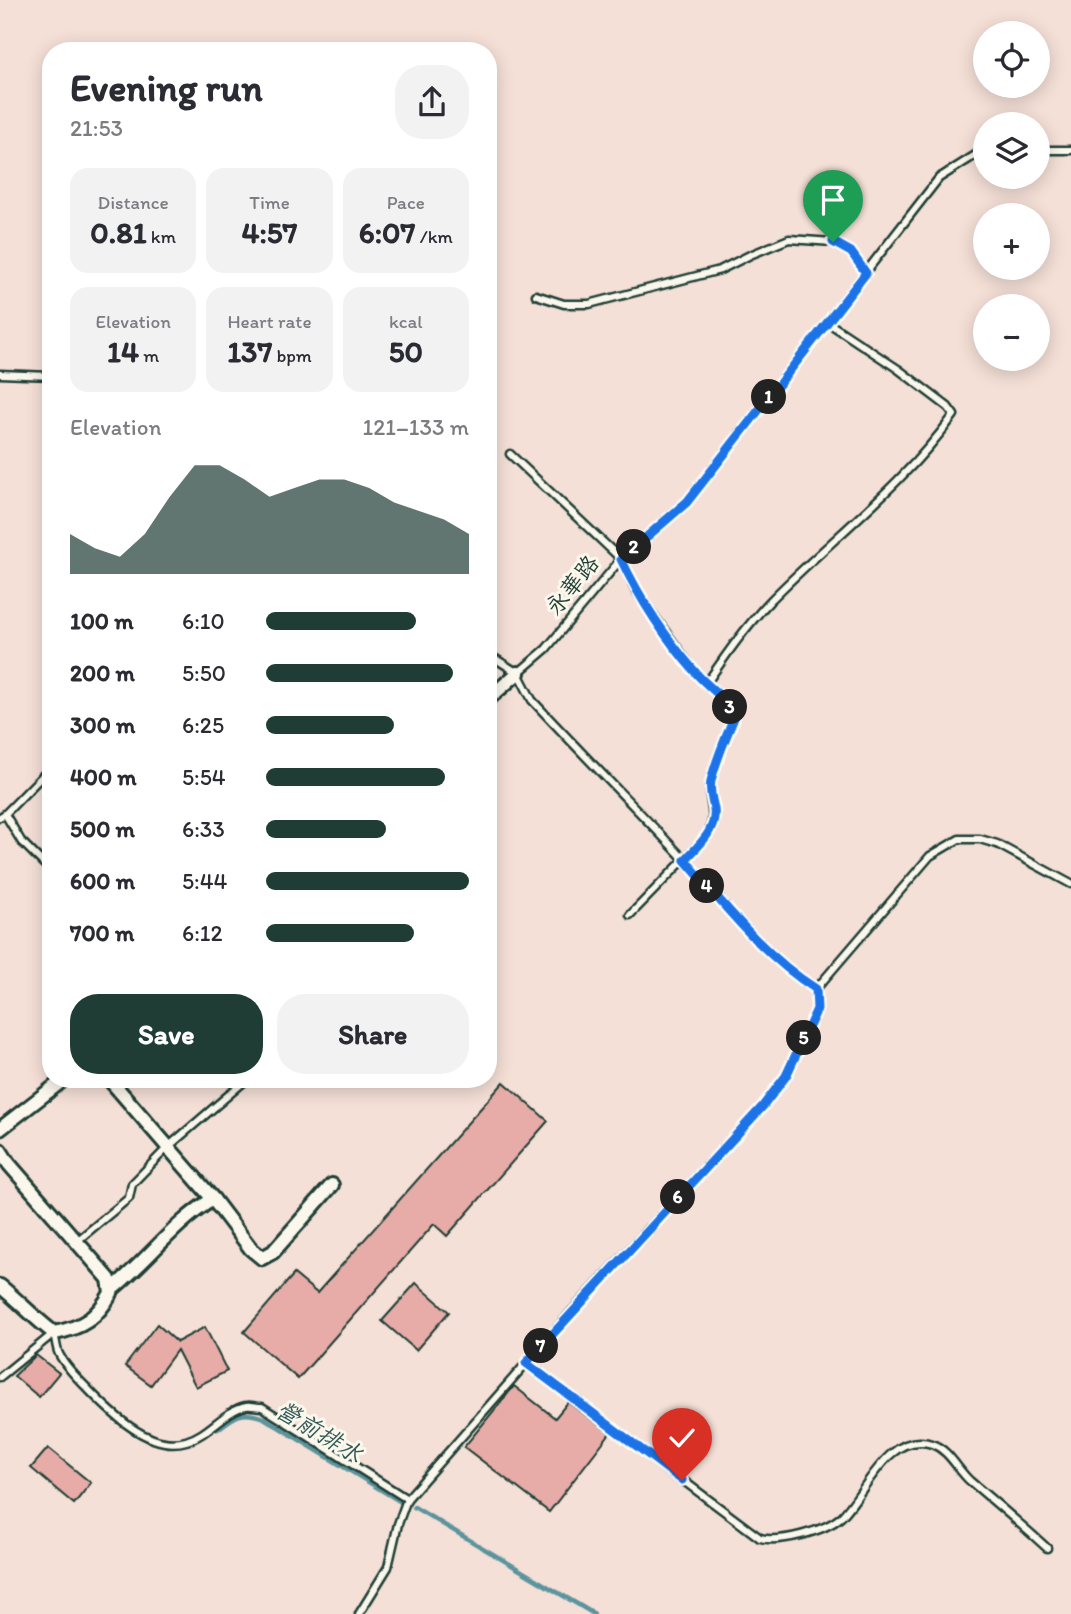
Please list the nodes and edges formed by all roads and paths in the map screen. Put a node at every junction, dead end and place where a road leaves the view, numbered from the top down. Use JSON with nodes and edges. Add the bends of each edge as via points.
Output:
{"nodes":[{"id":1,"x":1050,"y":150,"type":"edge"},
{"id":2,"x":1071,"y":150,"type":"edge"},
{"id":3,"x":973,"y":157,"type":"edge"},
{"id":4,"x":866,"y":273,"type":"junction"},
{"id":5,"x":536,"y":295,"type":"dead end"},
{"id":6,"x":827,"y":322,"type":"junction"},
{"id":7,"x":0,"y":374,"type":"edge"},
{"id":8,"x":42,"y":376,"type":"edge"},
{"id":9,"x":509,"y":454,"type":"dead end"},
{"id":10,"x":621,"y":559,"type":"junction"},
{"id":11,"x":497,"y":660,"type":"edge"},
{"id":12,"x":518,"y":673,"type":"junction"},
{"id":13,"x":706,"y":684,"type":"junction"},
{"id":14,"x":497,"y":691,"type":"edge"},
{"id":15,"x":42,"y":776,"type":"edge"},
{"id":16,"x":3,"y":816,"type":"edge"},
{"id":17,"x":685,"y":860,"type":"junction"},
{"id":18,"x":42,"y":862,"type":"edge"},
{"id":19,"x":1071,"y":884,"type":"edge"},
{"id":20,"x":630,"y":915,"type":"dead end"},
{"id":21,"x":816,"y":989,"type":"junction"},
{"id":22,"x":53,"y":1088,"type":"edge"},
{"id":23,"x":117,"y":1088,"type":"edge"},
{"id":24,"x":237,"y":1088,"type":"edge"},
{"id":25,"x":0,"y":1129,"type":"edge"},
{"id":26,"x":168,"y":1147,"type":"junction"},
{"id":27,"x":0,"y":1150,"type":"edge"},
{"id":28,"x":332,"y":1185,"type":"dead end"},
{"id":29,"x":213,"y":1199,"type":"junction"},
{"id":30,"x":75,"y":1242,"type":"junction"},
{"id":31,"x":0,"y":1286,"type":"edge"},
{"id":32,"x":111,"y":1290,"type":"junction"},
{"id":33,"x":54,"y":1333,"type":"junction"},
{"id":34,"x":526,"y":1363,"type":"junction"},
{"id":35,"x":0,"y":1377,"type":"edge"},
{"id":36,"x":407,"y":1499,"type":"junction"},
{"id":37,"x":1047,"y":1549,"type":"dead end"},
{"id":38,"x":359,"y":1614,"type":"edge"}],
"edges":[{"from":1,"to":2,"type":"lane"},
{"from":3,"to":4,"type":"lane","name":"永華路","via":[[939,178]]},
{"from":4,"to":5,"type":"lane","via":[[851,252],[833,242],[789,239],[720,270],[589,304],[564,304]]},
{"from":4,"to":6,"type":"lane","name":"永華路"},
{"from":6,"to":10,"type":"lane","name":"永華路","via":[[687,502]]},
{"from":6,"to":13,"type":"lane","via":[[898,369],[954,415],[917,462],[770,601]]},
{"from":7,"to":8,"type":"lane"},
{"from":9,"to":10,"type":"lane"},
{"from":10,"to":12,"type":"lane","name":"永華路","via":[[546,649]]},
{"from":10,"to":13,"type":"lane","via":[[636,591]]},
{"from":11,"to":12,"type":"lane"},
{"from":12,"to":14,"type":"street","name":"永華路"},
{"from":12,"to":17,"type":"lane","via":[[532,700]]},
{"from":13,"to":17,"type":"lane","via":[[732,708],[734,718],[711,781],[714,822]]},
{"from":15,"to":16,"type":"lane"},
{"from":16,"to":18,"type":"lane"},
{"from":17,"to":20,"type":"lane"},
{"from":17,"to":21,"type":"lane","via":[[769,953]]},
{"from":19,"to":21,"type":"lane","via":[[997,844],[958,839],[930,856]]},
{"from":21,"to":34,"type":"lane","via":[[817,1009],[786,1076],[763,1106]]},
{"from":22,"to":25,"type":"street"},
{"from":23,"to":26,"type":"street"},
{"from":24,"to":26,"type":"lane"},
{"from":26,"to":29,"type":"street"},
{"from":26,"to":30,"type":"lane","via":[[132,1184],[129,1198]]},
{"from":27,"to":30,"type":"street"},
{"from":28,"to":29,"type":"street","via":[[273,1252],[262,1258]]},
{"from":29,"to":32,"type":"street","via":[[192,1212]]},
{"from":30,"to":32,"type":"street","via":[[109,1279]]},
{"from":31,"to":33,"type":"street"},
{"from":32,"to":33,"type":"street","via":[[102,1310],[76,1329]]},
{"from":33,"to":35,"type":"lane"},
{"from":33,"to":36,"type":"lane","via":[[59,1354],[76,1377],[122,1422],[144,1434],[168,1443],[184,1442],[203,1435],[245,1406],[262,1407]]},
{"from":34,"to":36,"type":"lane"},
{"from":34,"to":37,"type":"lane","via":[[760,1538],[793,1538],[841,1517],[889,1455],[920,1442],[934,1445],[951,1458],[968,1479]]},
{"from":36,"to":38,"type":"lane","via":[[388,1567]]}]}
